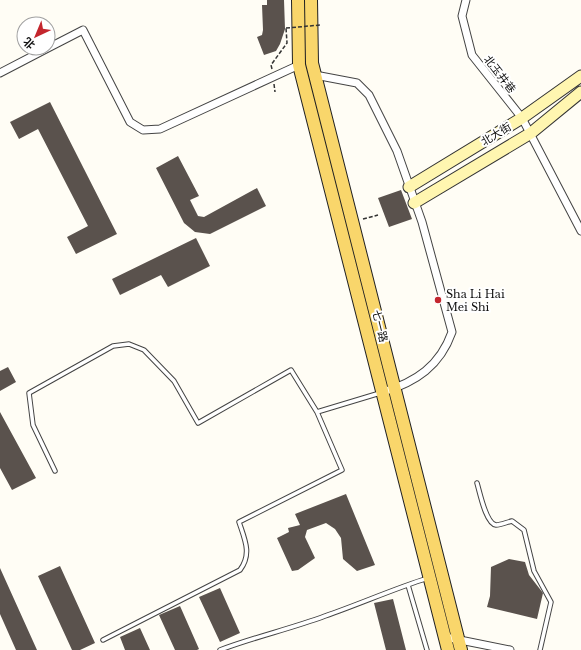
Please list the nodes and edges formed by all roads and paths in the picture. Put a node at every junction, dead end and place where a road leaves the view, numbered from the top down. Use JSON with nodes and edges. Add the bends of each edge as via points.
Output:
{"nodes":[{"id":1,"x":298,"y":0,"type":"edge"},
{"id":2,"x":311,"y":0,"type":"edge"},
{"id":3,"x":466,"y":0,"type":"edge"},
{"id":4,"x":321,"y":25,"type":"dead end"},
{"id":5,"x":56,"y":44,"type":"edge"},
{"id":6,"x":32,"y":56,"type":"edge"},
{"id":7,"x":299,"y":65,"type":"junction"},
{"id":8,"x":0,"y":72,"type":"edge"},
{"id":9,"x":315,"y":75,"type":"junction"},
{"id":10,"x":581,"y":76,"type":"edge"},
{"id":11,"x":273,"y":77,"type":"junction"},
{"id":12,"x":275,"y":92,"type":"dead end"},
{"id":13,"x":581,"y":92,"type":"edge"},
{"id":14,"x":522,"y":118,"type":"junction"},
{"id":15,"x":530,"y":133,"type":"junction"},
{"id":16,"x":409,"y":187,"type":"junction"},
{"id":17,"x":414,"y":204,"type":"junction"},
{"id":18,"x":378,"y":215,"type":"dead end"},
{"id":19,"x":353,"y":222,"type":"junction"},
{"id":20,"x":581,"y":230,"type":"edge"},
{"id":21,"x":396,"y":388,"type":"junction"},
{"id":22,"x":383,"y":392,"type":"junction"},
{"id":23,"x":317,"y":412,"type":"junction"},
{"id":24,"x":55,"y":471,"type":"dead end"},
{"id":25,"x":477,"y":483,"type":"dead end"},
{"id":26,"x":430,"y":577,"type":"junction"},
{"id":27,"x":408,"y":584,"type":"junction"},
{"id":28,"x":445,"y":637,"type":"junction"},
{"id":29,"x":103,"y":640,"type":"dead end"},
{"id":30,"x":460,"y":645,"type":"edge"},
{"id":31,"x":220,"y":650,"type":"edge"},
{"id":32,"x":427,"y":650,"type":"edge"},
{"id":33,"x":448,"y":650,"type":"edge"},
{"id":34,"x":510,"y":650,"type":"edge"},
{"id":35,"x":540,"y":650,"type":"edge"}],
"edges":[{"from":1,"to":7,"type":"main road","name":"七一路"},
{"from":2,"to":9,"type":"main road","name":"七一路","via":[[312,63]]},
{"from":3,"to":14,"type":"street","name":"北玉井巷","via":[[462,16],[472,55]]},
{"from":4,"to":11,"type":"path","bridge":true,"via":[[286,28],[287,43],[272,65]]},
{"from":5,"to":11,"type":"street","via":[[83,30],[130,122],[143,130],[160,129]]},
{"from":6,"to":8,"type":"street"},
{"from":7,"to":11,"type":"street"},
{"from":7,"to":22,"type":"main road","name":"七一路"},
{"from":9,"to":16,"type":"street","via":[[357,83],[369,95],[397,151]]},
{"from":9,"to":19,"type":"main road","name":"七一路"},
{"from":10,"to":14,"type":"main road","name":"北大街"},
{"from":11,"to":12,"type":"path"},
{"from":13,"to":15,"type":"main road","name":"北大街"},
{"from":14,"to":15,"type":"street","name":"北玉井巷"},
{"from":14,"to":16,"type":"main road","name":"北大街"},
{"from":15,"to":17,"type":"main road","name":"北大街"},
{"from":15,"to":20,"type":"street","name":"北玉井巷"},
{"from":16,"to":17,"type":"street"},
{"from":17,"to":21,"type":"street","via":[[422,222],[452,332],[446,349],[423,374]]},
{"from":18,"to":19,"type":"path"},
{"from":19,"to":21,"type":"main road","name":"七一路"},
{"from":21,"to":22,"type":"street"},
{"from":21,"to":30,"type":"main road","name":"七一路"},
{"from":22,"to":23,"type":"lane"},
{"from":22,"to":26,"type":"main road","name":"七一路"},
{"from":23,"to":24,"type":"lane","via":[[291,370],[198,423],[174,381],[144,350],[137,346],[121,344],[29,393],[33,425]]},
{"from":23,"to":29,"type":"lane","via":[[342,470],[239,522],[247,547],[247,555],[240,570]]},
{"from":25,"to":35,"type":"lane","via":[[488,519],[498,525],[512,521],[524,530],[534,571],[551,602]]},
{"from":26,"to":27,"type":"lane"},
{"from":26,"to":28,"type":"main road","name":"七一路"},
{"from":27,"to":31,"type":"lane","via":[[324,617],[248,639]]},
{"from":27,"to":32,"type":"lane"},
{"from":28,"to":30,"type":"street"},
{"from":28,"to":33,"type":"main road","name":"七一路"},
{"from":30,"to":34,"type":"street"}]}
